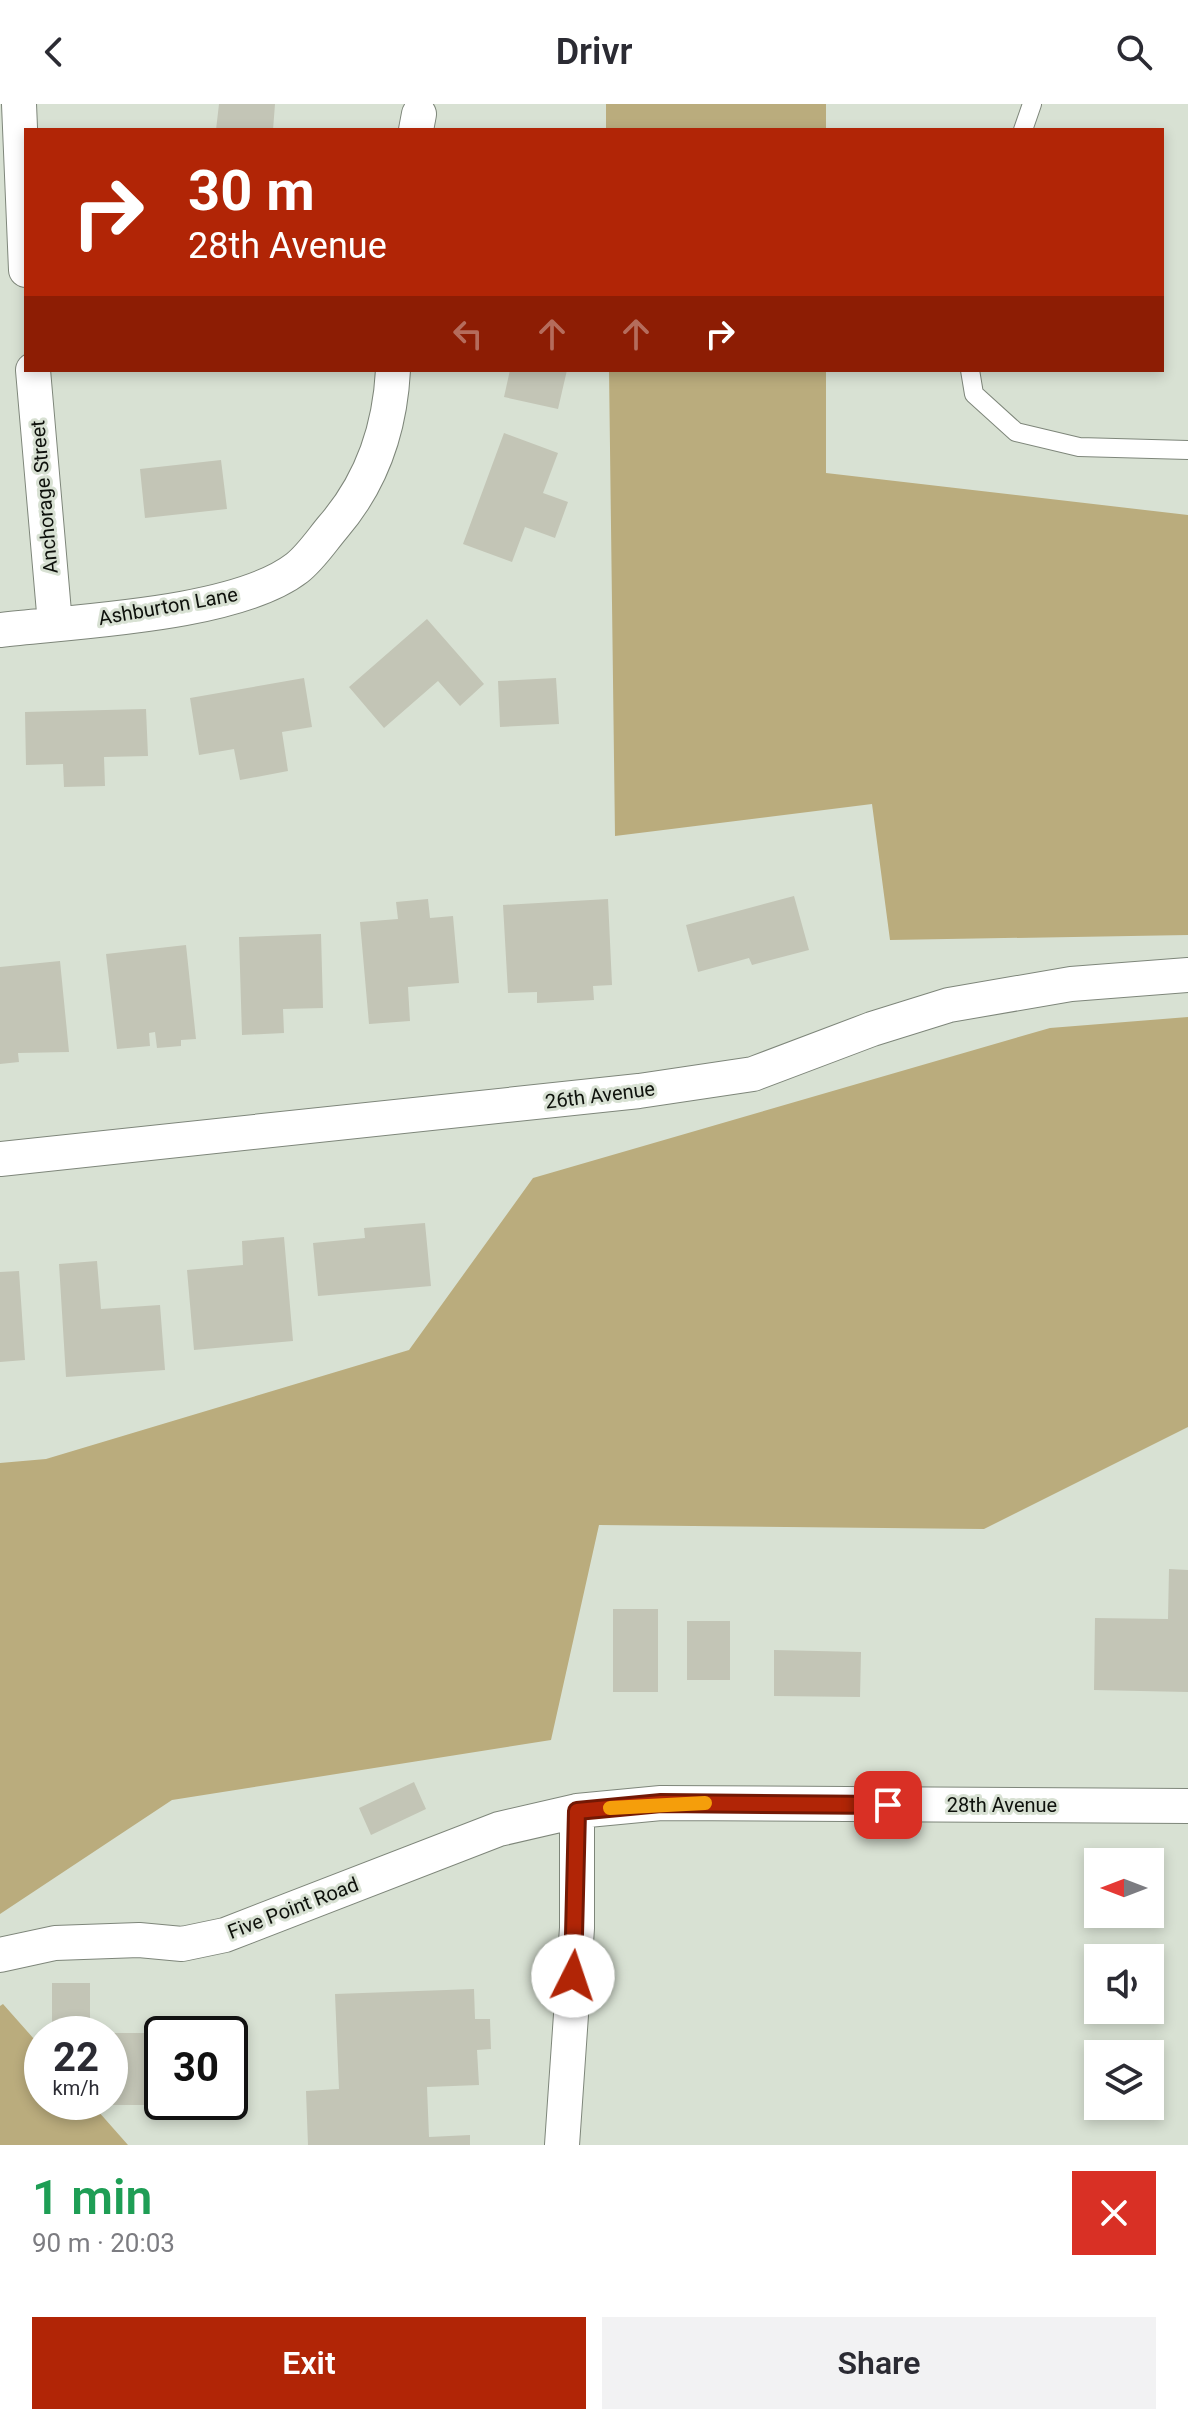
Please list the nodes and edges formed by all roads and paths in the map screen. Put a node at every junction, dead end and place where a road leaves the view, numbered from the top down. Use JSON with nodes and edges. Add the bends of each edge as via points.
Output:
{"nodes":[{"id":1,"x":19,"y":104,"type":"edge"},
{"id":2,"x":1032,"y":104,"type":"edge"},
{"id":3,"x":1024,"y":128,"type":"edge"},
{"id":4,"x":24,"y":223,"type":"edge"},
{"id":5,"x":33,"y":372,"type":"edge"},
{"id":6,"x":393,"y":372,"type":"edge"},
{"id":7,"x":970,"y":372,"type":"edge"},
{"id":8,"x":1188,"y":450,"type":"edge"},
{"id":9,"x":55,"y":624,"type":"junction"},
{"id":10,"x":0,"y":630,"type":"edge"},
{"id":11,"x":1188,"y":975,"type":"edge"},
{"id":12,"x":0,"y":1159,"type":"edge"},
{"id":13,"x":1188,"y":1806,"type":"edge"},
{"id":14,"x":577,"y":1811,"type":"junction"},
{"id":15,"x":0,"y":1955,"type":"edge"},
{"id":16,"x":562,"y":2145,"type":"edge"}],
"edges":[{"from":1,"to":4,"type":"street"},
{"from":2,"to":3,"type":"lane"},
{"from":5,"to":9,"type":"street","name":"Anchorage Street"},
{"from":6,"to":9,"type":"street","name":"Ashburton Lane","via":[[373,469],[352,505],[298,568],[262,588],[224,599],[145,615]]},
{"from":7,"to":8,"type":"lane","via":[[974,394],[1016,432],[1079,447]]},
{"from":9,"to":10,"type":"street","name":"Ashburton Lane"},
{"from":11,"to":12,"type":"street","name":"26th Avenue","via":[[1057,985],[949,1005],[753,1074],[639,1091]]},
{"from":13,"to":14,"type":"street","name":"28th Avenue","via":[[677,1803]]},
{"from":14,"to":15,"type":"street","name":"Five Point Road","via":[[499,1829],[225,1935],[182,1944],[55,1943]]},
{"from":14,"to":16,"type":"street","via":[[577,1928]]}]}
